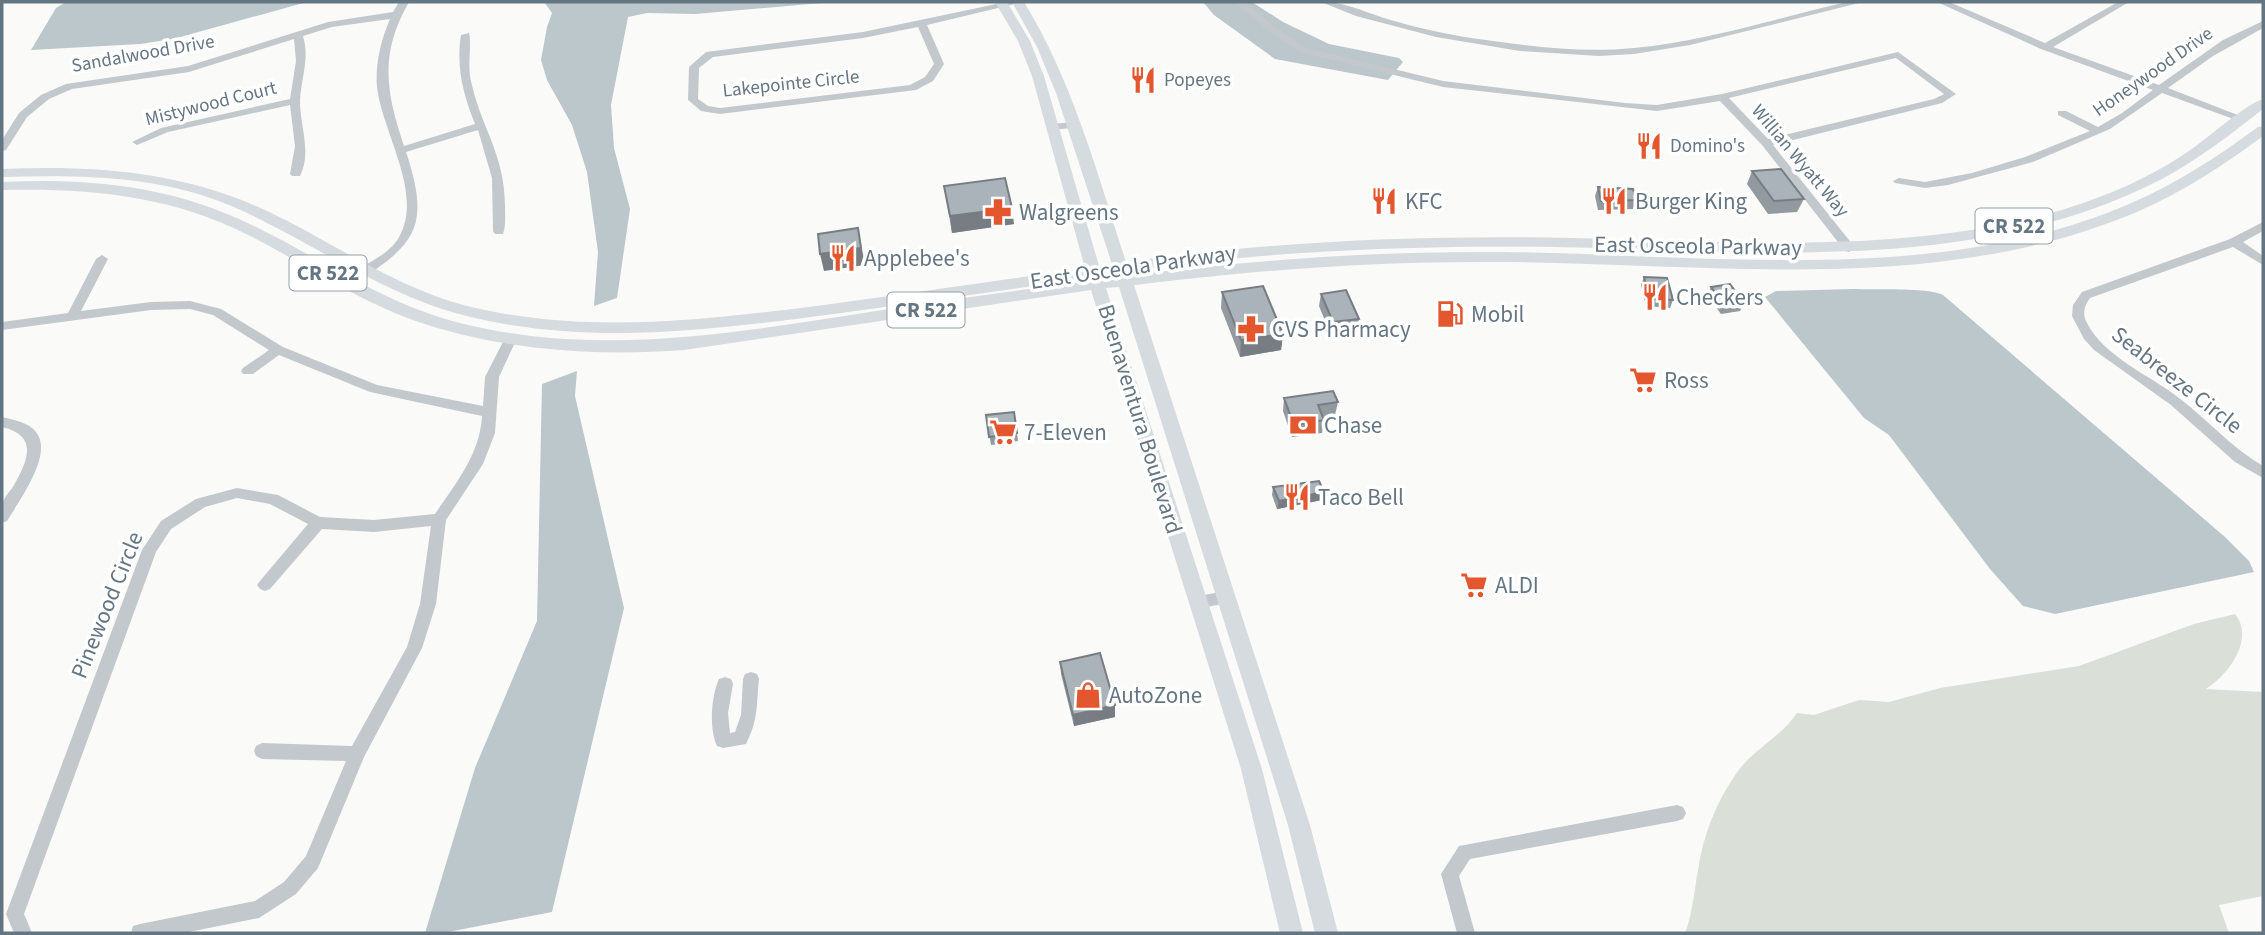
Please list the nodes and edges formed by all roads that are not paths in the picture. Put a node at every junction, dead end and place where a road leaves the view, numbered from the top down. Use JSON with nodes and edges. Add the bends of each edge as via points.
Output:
{"nodes":[{"id":1,"x":404,"y":2,"type":"edge"},
{"id":2,"x":1018,"y":2,"type":"edge"},
{"id":3,"x":1239,"y":2,"type":"edge"},
{"id":4,"x":1326,"y":2,"type":"edge"},
{"id":5,"x":1858,"y":2,"type":"edge"},
{"id":6,"x":1942,"y":2,"type":"edge"},
{"id":7,"x":2124,"y":2,"type":"edge"},
{"id":8,"x":1002,"y":3,"type":"edge"},
{"id":9,"x":396,"y":15,"type":"junction"},
{"id":10,"x":921,"y":23,"type":"junction"},
{"id":11,"x":2263,"y":23,"type":"edge"},
{"id":12,"x":466,"y":35,"type":"dead end"},
{"id":13,"x":298,"y":36,"type":"junction"},
{"id":14,"x":2045,"y":47,"type":"junction"},
{"id":15,"x":2158,"y":89,"type":"junction"},
{"id":16,"x":1722,"y":97,"type":"junction"},
{"id":17,"x":295,"y":101,"type":"junction"},
{"id":18,"x":2262,"y":103,"type":"edge"},
{"id":19,"x":2062,"y":113,"type":"dead end"},
{"id":20,"x":2243,"y":119,"type":"junction"},
{"id":21,"x":2263,"y":120,"type":"edge"},
{"id":22,"x":1075,"y":125,"type":"junction"},
{"id":23,"x":481,"y":126,"type":"junction"},
{"id":24,"x":1052,"y":127,"type":"junction"},
{"id":25,"x":2263,"y":130,"type":"edge"},
{"id":26,"x":2098,"y":131,"type":"junction"},
{"id":27,"x":2250,"y":140,"type":"junction"},
{"id":28,"x":136,"y":142,"type":"dead end"},
{"id":29,"x":1766,"y":143,"type":"junction"},
{"id":30,"x":2,"y":148,"type":"edge"},
{"id":31,"x":399,"y":150,"type":"junction"},
{"id":32,"x":2,"y":173,"type":"edge"},
{"id":33,"x":296,"y":174,"type":"dead end"},
{"id":34,"x":1899,"y":181,"type":"dead end"},
{"id":35,"x":2,"y":186,"type":"edge"},
{"id":36,"x":2263,"y":226,"type":"edge"},
{"id":37,"x":499,"y":231,"type":"dead end"},
{"id":38,"x":2234,"y":242,"type":"junction"},
{"id":39,"x":1849,"y":248,"type":"junction"},
{"id":40,"x":1565,"y":250,"type":"junction"},
{"id":41,"x":102,"y":259,"type":"dead end"},
{"id":42,"x":2263,"y":261,"type":"edge"},
{"id":43,"x":367,"y":270,"type":"junction"},
{"id":44,"x":1122,"y":274,"type":"junction"},
{"id":45,"x":1097,"y":279,"type":"junction"},
{"id":46,"x":347,"y":283,"type":"junction"},
{"id":47,"x":72,"y":317,"type":"junction"},
{"id":48,"x":762,"y":318,"type":"junction"},
{"id":49,"x":2,"y":326,"type":"edge"},
{"id":50,"x":634,"y":330,"type":"junction"},
{"id":51,"x":754,"y":334,"type":"junction"},
{"id":52,"x":511,"y":338,"type":"junction"},
{"id":53,"x":278,"y":350,"type":"junction"},
{"id":54,"x":248,"y":371,"type":"dead end"},
{"id":55,"x":488,"y":412,"type":"junction"},
{"id":56,"x":2,"y":422,"type":"edge"},
{"id":57,"x":2263,"y":473,"type":"edge"},
{"id":58,"x":2,"y":517,"type":"edge"},
{"id":59,"x":439,"y":519,"type":"junction"},
{"id":60,"x":318,"y":523,"type":"junction"},
{"id":61,"x":265,"y":585,"type":"dead end"},
{"id":62,"x":1226,"y":597,"type":"junction"},
{"id":63,"x":1198,"y":601,"type":"junction"},
{"id":64,"x":751,"y":679,"type":"dead end"},
{"id":65,"x":725,"y":684,"type":"dead end"},
{"id":66,"x":262,"y":751,"type":"dead end"},
{"id":67,"x":357,"y":754,"type":"junction"},
{"id":68,"x":1677,"y":813,"type":"dead end"},
{"id":69,"x":23,"y":933,"type":"edge"},
{"id":70,"x":140,"y":933,"type":"edge"},
{"id":71,"x":1292,"y":933,"type":"edge"},
{"id":72,"x":1328,"y":933,"type":"edge"},
{"id":73,"x":1466,"y":933,"type":"edge"}],
"edges":[{"from":1,"to":9,"type":"street"},
{"from":2,"to":8,"type":"street","name":"Lakepointe Circle"},
{"from":2,"to":22,"type":"main road","name":"Buenaventura Boulevard","via":[[1040,37]]},
{"from":3,"to":16,"type":"street","via":[[1304,50],[1443,85],[1657,108]]},
{"from":4,"to":5,"type":"street","via":[[1375,19],[1489,43],[1608,51],[1672,45]]},
{"from":6,"to":14,"type":"street"},
{"from":7,"to":14,"type":"street"},
{"from":8,"to":10,"type":"street","name":"Lakepointe Circle"},
{"from":8,"to":24,"type":"main road","name":"Buenaventura Boulevard","via":[[1024,41]]},
{"from":9,"to":13,"type":"street","name":"Sandalwood Drive","via":[[331,24]]},
{"from":9,"to":31,"type":"street","via":[[385,49],[382,85]]},
{"from":10,"to":10,"type":"street","name":"Lakepointe Circle","via":[[710,54],[694,66],[693,100],[720,111],[912,88],[929,79],[939,64]]},
{"from":11,"to":15,"type":"street","name":"Honeywood Drive","via":[[2232,38]]},
{"from":12,"to":23,"type":"street","via":[[467,95]]},
{"from":13,"to":17,"type":"street","via":[[304,49]]},
{"from":13,"to":30,"type":"street","name":"Sandalwood Drive","via":[[189,69],[70,86],[45,97],[23,115]]},
{"from":14,"to":15,"type":"street"},
{"from":15,"to":20,"type":"street"},
{"from":15,"to":26,"type":"street","name":"Honeywood Drive"},
{"from":16,"to":29,"type":"street","name":"Willian Wyatt Way"},
{"from":16,"to":29,"type":"street","via":[[1898,55],[1951,94]]},
{"from":17,"to":28,"type":"street","name":"Mistywood Court","via":[[165,130]]},
{"from":17,"to":33,"type":"street","via":[[302,157]]},
{"from":18,"to":20,"type":"main road","name":"East Osceola Parkway","number":"CR 522"},
{"from":18,"to":21,"type":"main road"},
{"from":19,"to":26,"type":"street"},
{"from":20,"to":27,"type":"main road"},
{"from":20,"to":39,"type":"main road","name":"East Osceola Parkway","number":"CR 522","via":[[2190,157],[2101,201],[1976,233]]},
{"from":22,"to":24,"type":"street"},
{"from":22,"to":44,"type":"main road","name":"Buenaventura Boulevard"},
{"from":23,"to":31,"type":"street"},
{"from":23,"to":37,"type":"street","via":[[495,162]]},
{"from":24,"to":45,"type":"main road","name":"Buenaventura Boulevard"},
{"from":25,"to":27,"type":"main road","name":"East Osceola Parkway","number":"CR 522"},
{"from":26,"to":34,"type":"street","name":"Honeywood Drive","via":[[2035,158],[1965,177],[1923,185]]},
{"from":27,"to":40,"type":"main road","name":"East Osceola Parkway","number":"CR 522","via":[[2209,171],[2123,213],[1991,248],[1912,260],[1821,265],[1738,265]]},
{"from":29,"to":39,"type":"street","name":"Willian Wyatt Way"},
{"from":31,"to":43,"type":"street","via":[[409,183],[409,228],[400,244]]},
{"from":32,"to":43,"type":"main road","name":"East Osceola Parkway","number":"CR 522","via":[[104,174],[186,187],[249,208]]},
{"from":35,"to":46,"type":"main road","name":"East Osceola Parkway","number":"CR 522","via":[[104,188],[184,203],[239,224]]},
{"from":36,"to":38,"type":"street","name":"Seabreeze Circle"},
{"from":38,"to":42,"type":"street"},
{"from":38,"to":57,"type":"street","name":"Seabreeze Circle","via":[[2092,292],[2079,303],[2078,314],[2095,344]]},
{"from":39,"to":40,"type":"main road","name":"East Osceola Parkway","number":"CR 522"},
{"from":40,"to":44,"type":"main road","name":"East Osceola Parkway","number":"CR 522","via":[[1478,240],[1356,244],[1233,253]]},
{"from":41,"to":47,"type":"street"},
{"from":43,"to":46,"type":"street"},
{"from":43,"to":50,"type":"main road","name":"East Osceola Parkway","number":"CR 522","via":[[406,291],[490,317],[555,327]]},
{"from":44,"to":45,"type":"main road","name":"East Osceola Parkway","number":"CR 522"},
{"from":44,"to":62,"type":"main road","name":"Buenaventura Boulevard"},
{"from":45,"to":48,"type":"main road","name":"East Osceola Parkway","number":"CR 522"},
{"from":45,"to":51,"type":"main road","name":"East Osceola Parkway","number":"CR 522"},
{"from":45,"to":63,"type":"main road","name":"Buenaventura Boulevard"},
{"from":46,"to":52,"type":"main road","name":"East Osceola Parkway","number":"CR 522","via":[[412,314]]},
{"from":47,"to":49,"type":"street"},
{"from":47,"to":53,"type":"street","via":[[190,305],[217,312]]},
{"from":48,"to":50,"type":"main road","name":"East Osceola Parkway","number":"CR 522"},
{"from":48,"to":51,"type":"street"},
{"from":50,"to":52,"type":"main road","via":[[593,337],[523,333]]},
{"from":51,"to":52,"type":"main road","name":"East Osceola Parkway","number":"CR 522","via":[[660,346]]},
{"from":52,"to":55,"type":"street","via":[[492,377]]},
{"from":53,"to":54,"type":"street"},
{"from":53,"to":55,"type":"street","via":[[375,389]]},
{"from":55,"to":59,"type":"street","via":[[488,433],[476,464]]},
{"from":56,"to":58,"type":"street","via":[[27,429],[35,448]]},
{"from":59,"to":60,"type":"street","name":"Pinewood Circle","via":[[374,526]]},
{"from":59,"to":67,"type":"street","via":[[428,604],[414,648]]},
{"from":60,"to":61,"type":"street"},
{"from":60,"to":69,"type":"street","name":"Pinewood Circle","via":[[273,499],[237,493],[201,503],[166,525],[149,550],[15,914]]},
{"from":62,"to":63,"type":"street"},
{"from":62,"to":72,"type":"main road","name":"Buenaventura Boulevard","via":[[1310,861]]},
{"from":63,"to":71,"type":"main road","name":"Buenaventura Boulevard","via":[[1261,799]]},
{"from":64,"to":65,"type":"street","via":[[751,720],[740,739],[723,741],[720,713]]},
{"from":66,"to":67,"type":"street"},
{"from":67,"to":70,"type":"street","via":[[312,862],[290,888],[259,909]]},
{"from":68,"to":73,"type":"street","via":[[1465,852],[1450,874]]}]}
